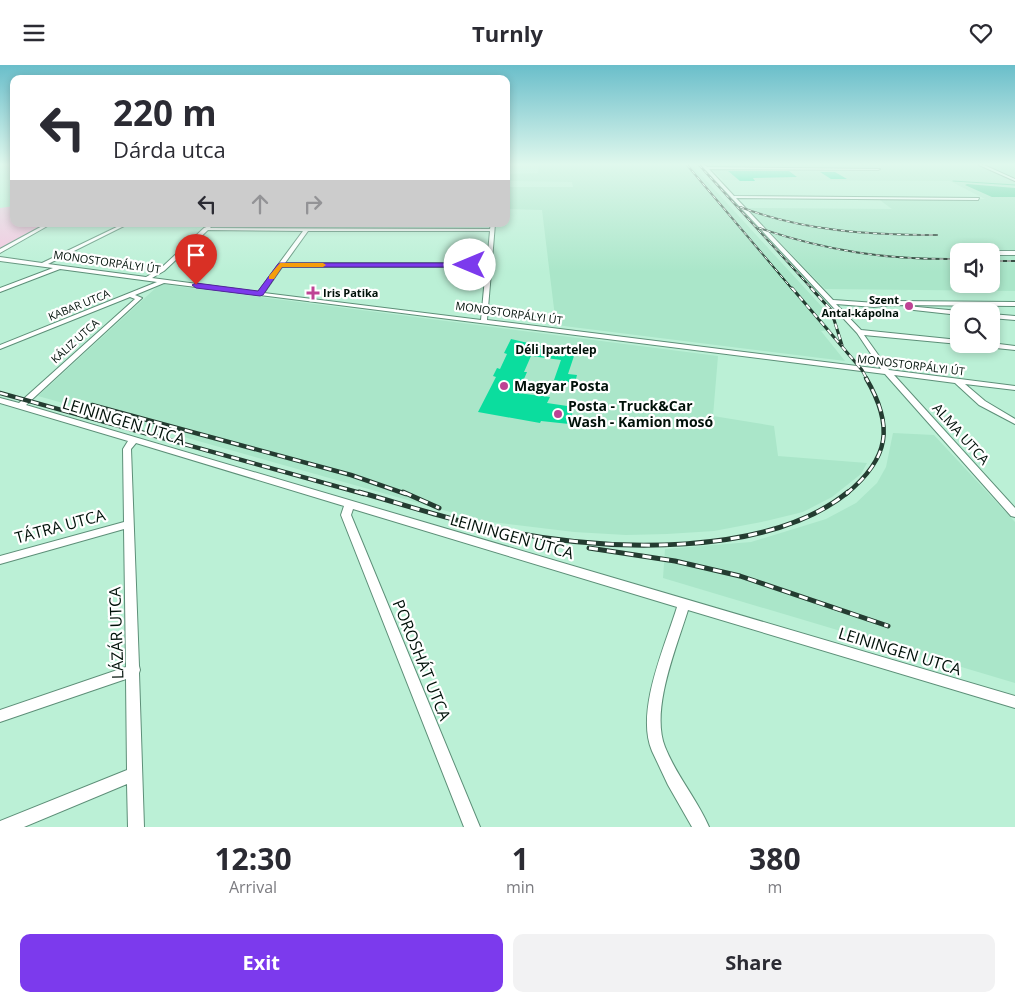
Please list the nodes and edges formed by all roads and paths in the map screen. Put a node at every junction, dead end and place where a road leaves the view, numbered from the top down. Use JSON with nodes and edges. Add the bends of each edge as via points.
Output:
{"nodes":[{"id":1,"x":737,"y":201,"type":"edge"},
{"id":2,"x":44,"y":227,"type":"edge"},
{"id":3,"x":120,"y":227,"type":"edge"},
{"id":4,"x":208,"y":227,"type":"edge"},
{"id":5,"x":493,"y":227,"type":"edge"},
{"id":6,"x":206,"y":229,"type":"junction"},
{"id":7,"x":306,"y":230,"type":"junction"},
{"id":8,"x":0,"y":251,"type":"edge"},
{"id":9,"x":1000,"y":253,"type":"edge"},
{"id":10,"x":1015,"y":253,"type":"edge"},
{"id":11,"x":0,"y":259,"type":"edge"},
{"id":12,"x":44,"y":265,"type":"junction"},
{"id":13,"x":280,"y":265,"type":"junction"},
{"id":14,"x":489,"y":265,"type":"junction"},
{"id":15,"x":61,"y":267,"type":"junction"},
{"id":16,"x":146,"y":279,"type":"junction"},
{"id":17,"x":165,"y":281,"type":"junction"},
{"id":18,"x":0,"y":290,"type":"edge"},
{"id":19,"x":260,"y":294,"type":"junction"},
{"id":20,"x":129,"y":295,"type":"junction"},
{"id":21,"x":832,"y":302,"type":"junction"},
{"id":22,"x":1015,"y":304,"type":"edge"},
{"id":23,"x":874,"y":305,"type":"junction"},
{"id":24,"x":950,"y":312,"type":"edge"},
{"id":25,"x":1000,"y":317,"type":"edge"},
{"id":26,"x":1015,"y":318,"type":"edge"},
{"id":27,"x":484,"y":321,"type":"junction"},
{"id":28,"x":859,"y":332,"type":"junction"},
{"id":29,"x":950,"y":341,"type":"edge"},
{"id":30,"x":1000,"y":346,"type":"edge"},
{"id":31,"x":0,"y":347,"type":"edge"},
{"id":32,"x":1015,"y":347,"type":"edge"},
{"id":33,"x":887,"y":372,"type":"junction"},
{"id":34,"x":958,"y":382,"type":"junction"},
{"id":35,"x":1015,"y":388,"type":"edge"},
{"id":36,"x":0,"y":400,"type":"edge"},
{"id":37,"x":20,"y":406,"type":"junction"},
{"id":38,"x":1015,"y":422,"type":"edge"},
{"id":39,"x":133,"y":441,"type":"junction"},
{"id":40,"x":349,"y":505,"type":"junction"},
{"id":41,"x":1015,"y":514,"type":"edge"},
{"id":42,"x":129,"y":524,"type":"junction"},
{"id":43,"x":0,"y":560,"type":"edge"},
{"id":44,"x":684,"y":604,"type":"junction"},
{"id":45,"x":134,"y":670,"type":"junction"},
{"id":46,"x":1015,"y":702,"type":"edge"},
{"id":47,"x":0,"y":717,"type":"edge"},
{"id":48,"x":135,"y":774,"type":"junction"},
{"id":49,"x":5,"y":827,"type":"edge"},
{"id":50,"x":136,"y":827,"type":"edge"},
{"id":51,"x":472,"y":827,"type":"edge"},
{"id":52,"x":701,"y":827,"type":"edge"}],
"edges":[{"from":1,"to":21,"type":"street"},
{"from":2,"to":8,"type":"street"},
{"from":3,"to":12,"type":"street"},
{"from":4,"to":6,"type":"street"},
{"from":5,"to":7,"type":"street"},
{"from":5,"to":14,"type":"street"},
{"from":6,"to":7,"type":"street"},
{"from":6,"to":16,"type":"street","via":[[162,270]]},
{"from":7,"to":13,"type":"street"},
{"from":9,"to":10,"type":"street"},
{"from":11,"to":12,"type":"street","name":"MONOSTORPÁLYI ÚT"},
{"from":12,"to":15,"type":"street","name":"MONOSTORPÁLYI ÚT"},
{"from":13,"to":14,"type":"street"},
{"from":13,"to":19,"type":"street"},
{"from":14,"to":27,"type":"street"},
{"from":15,"to":16,"type":"street","name":"MONOSTORPÁLYI ÚT"},
{"from":15,"to":18,"type":"street"},
{"from":16,"to":17,"type":"street","name":"MONOSTORPÁLYI ÚT"},
{"from":17,"to":19,"type":"street","name":"MONOSTORPÁLYI ÚT"},
{"from":17,"to":20,"type":"street","name":"KABAR UTCA"},
{"from":19,"to":27,"type":"street","name":"MONOSTORPÁLYI ÚT"},
{"from":20,"to":31,"type":"street","name":"KABAR UTCA"},
{"from":20,"to":37,"type":"street","name":"KÁLIZ UTCA","via":[[139,298]]},
{"from":21,"to":23,"type":"street"},
{"from":21,"to":28,"type":"street"},
{"from":22,"to":23,"type":"street"},
{"from":23,"to":24,"type":"street"},
{"from":25,"to":26,"type":"street"},
{"from":27,"to":33,"type":"street","name":"MONOSTORPÁLYI ÚT"},
{"from":28,"to":29,"type":"street"},
{"from":28,"to":33,"type":"street"},
{"from":30,"to":32,"type":"street"},
{"from":33,"to":34,"type":"street","name":"MONOSTORPÁLYI ÚT"},
{"from":33,"to":41,"type":"street","name":"ALMA UTCA"},
{"from":34,"to":35,"type":"street","name":"MONOSTORPÁLYI ÚT"},
{"from":34,"to":38,"type":"street","via":[[982,403]]},
{"from":36,"to":37,"type":"street","name":"LEININGEN UTCA"},
{"from":37,"to":39,"type":"street","name":"LEININGEN UTCA"},
{"from":39,"to":40,"type":"street","name":"LEININGEN UTCA"},
{"from":39,"to":42,"type":"street","name":"LÁZÁR UTCA","via":[[127,449]]},
{"from":40,"to":44,"type":"street","name":"LEININGEN UTCA"},
{"from":40,"to":51,"type":"street","name":"POROSHÁT UTCA","via":[[346,515]]},
{"from":42,"to":43,"type":"street","name":"TÁTRA UTCA"},
{"from":42,"to":45,"type":"street","name":"LÁZÁR UTCA"},
{"from":44,"to":46,"type":"street","name":"LEININGEN UTCA"},
{"from":44,"to":52,"type":"street","via":[[659,684],[653,719],[657,746]]},
{"from":45,"to":47,"type":"street"},
{"from":45,"to":48,"type":"street","name":"LÁZÁR UTCA"},
{"from":48,"to":49,"type":"street"},
{"from":48,"to":50,"type":"street","name":"LÁZÁR UTCA"}]}
